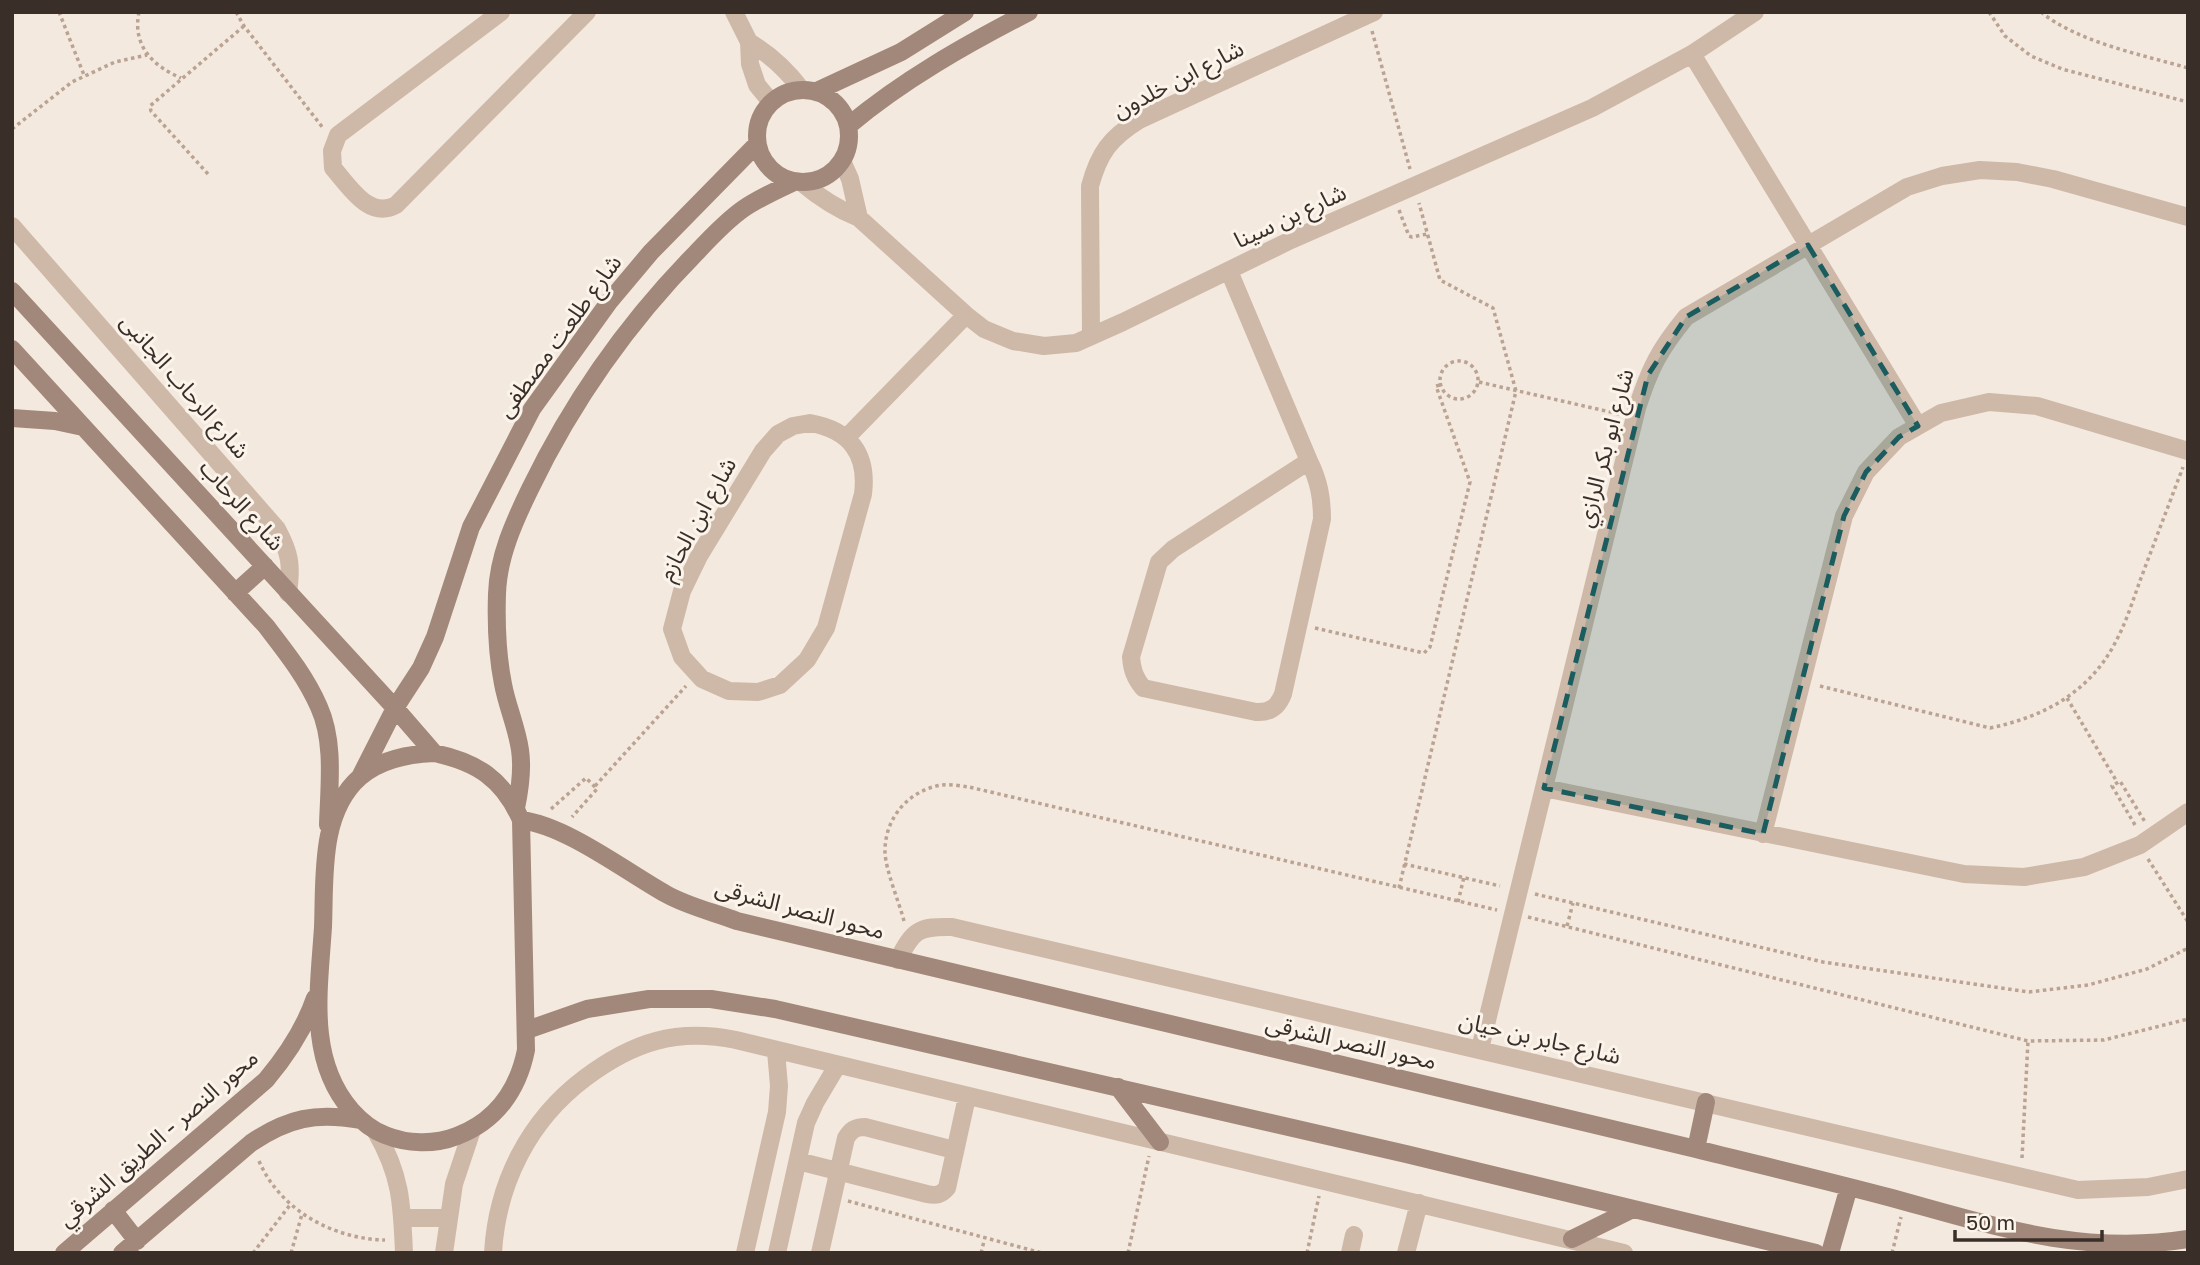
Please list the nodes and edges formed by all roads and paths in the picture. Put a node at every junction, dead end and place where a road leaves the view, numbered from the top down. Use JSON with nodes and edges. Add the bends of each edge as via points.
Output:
{"nodes":[{"id":1,"x":59,"y":12,"type":"edge"},
{"id":2,"x":139,"y":12,"type":"edge"},
{"id":3,"x":236,"y":12,"type":"edge"},
{"id":4,"x":246,"y":12,"type":"edge"},
{"id":5,"x":501,"y":12,"type":"edge"},
{"id":6,"x":734,"y":12,"type":"edge"},
{"id":7,"x":965,"y":12,"type":"edge"},
{"id":8,"x":1029,"y":12,"type":"edge"},
{"id":9,"x":1755,"y":12,"type":"edge"},
{"id":10,"x":1989,"y":12,"type":"edge"},
{"id":11,"x":2041,"y":12,"type":"edge"},
{"id":12,"x":585,"y":13,"type":"edge"},
{"id":13,"x":1371,"y":14,"type":"edge"},
{"id":14,"x":239,"y":18,"type":"junction"},
{"id":15,"x":244,"y":26,"type":"junction"},
{"id":16,"x":749,"y":42,"type":"junction"},
{"id":17,"x":1692,"y":54,"type":"junction"},
{"id":18,"x":147,"y":55,"type":"junction"},
{"id":19,"x":2188,"y":68,"type":"edge"},
{"id":20,"x":84,"y":76,"type":"junction"},
{"id":21,"x":181,"y":78,"type":"junction"},
{"id":22,"x":809,"y":90,"type":"junction"},
{"id":23,"x":771,"y":102,"type":"junction"},
{"id":24,"x":2188,"y":102,"type":"edge"},
{"id":25,"x":848,"y":126,"type":"junction"},
{"id":26,"x":12,"y":129,"type":"edge"},
{"id":27,"x":334,"y":142,"type":"junction"},
{"id":28,"x":757,"y":144,"type":"junction"},
{"id":29,"x":842,"y":161,"type":"junction"},
{"id":30,"x":208,"y":174,"type":"dead end"},
{"id":31,"x":798,"y":182,"type":"junction"},
{"id":32,"x":1414,"y":186,"type":"junction"},
{"id":33,"x":1394,"y":196,"type":"junction"},
{"id":34,"x":2188,"y":217,"type":"edge"},
{"id":35,"x":859,"y":218,"type":"junction"},
{"id":36,"x":12,"y":226,"type":"edge"},
{"id":37,"x":1427,"y":234,"type":"junction"},
{"id":38,"x":1808,"y":245,"type":"junction"},
{"id":39,"x":1228,"y":271,"type":"junction"},
{"id":40,"x":12,"y":291,"type":"edge"},
{"id":41,"x":966,"y":315,"type":"junction"},
{"id":42,"x":1091,"y":336,"type":"junction"},
{"id":43,"x":12,"y":349,"type":"edge"},
{"id":44,"x":1479,"y":382,"type":"junction"},
{"id":45,"x":1440,"y":385,"type":"junction"},
{"id":46,"x":1516,"y":391,"type":"junction"},
{"id":47,"x":1635,"y":417,"type":"junction"},
{"id":48,"x":12,"y":418,"type":"edge"},
{"id":49,"x":1918,"y":426,"type":"junction"},
{"id":50,"x":83,"y":427,"type":"junction"},
{"id":51,"x":846,"y":438,"type":"junction"},
{"id":52,"x":2188,"y":453,"type":"edge"},
{"id":53,"x":1309,"y":461,"type":"junction"},
{"id":54,"x":265,"y":566,"type":"junction"},
{"id":55,"x":235,"y":593,"type":"junction"},
{"id":56,"x":288,"y":593,"type":"junction"},
{"id":57,"x":1298,"y":624,"type":"junction"},
{"id":58,"x":697,"y":674,"type":"junction"},
{"id":59,"x":1802,"y":681,"type":"junction"},
{"id":60,"x":2067,"y":698,"type":"junction"},
{"id":61,"x":395,"y":708,"type":"junction"},
{"id":62,"x":434,"y":753,"type":"junction"},
{"id":63,"x":360,"y":778,"type":"junction"},
{"id":64,"x":2117,"y":782,"type":"junction"},
{"id":65,"x":595,"y":786,"type":"junction"},
{"id":66,"x":1544,"y":788,"type":"junction"},
{"id":67,"x":2188,"y":813,"type":"edge"},
{"id":68,"x":525,"y":817,"type":"junction"},
{"id":69,"x":559,"y":832,"type":"junction"},
{"id":70,"x":1763,"y":834,"type":"junction"},
{"id":71,"x":2146,"y":842,"type":"junction"},
{"id":72,"x":327,"y":848,"type":"junction"},
{"id":73,"x":1404,"y":864,"type":"junction"},
{"id":74,"x":1464,"y":877,"type":"junction"},
{"id":75,"x":1399,"y":888,"type":"junction"},
{"id":76,"x":1519,"y":890,"type":"junction"},
{"id":77,"x":1458,"y":902,"type":"junction"},
{"id":78,"x":1573,"y":903,"type":"junction"},
{"id":79,"x":1513,"y":914,"type":"junction"},
{"id":80,"x":2188,"y":922,"type":"edge"},
{"id":81,"x":1567,"y":926,"type":"junction"},
{"id":82,"x":909,"y":939,"type":"junction"},
{"id":83,"x":2188,"y":948,"type":"edge"},
{"id":84,"x":898,"y":960,"type":"junction"},
{"id":85,"x":320,"y":985,"type":"junction"},
{"id":86,"x":2188,"y":1019,"type":"edge"},
{"id":87,"x":527,"y":1030,"type":"junction"},
{"id":88,"x":2028,"y":1041,"type":"junction"},
{"id":89,"x":1480,"y":1049,"type":"junction"},
{"id":90,"x":776,"y":1051,"type":"junction"},
{"id":91,"x":836,"y":1066,"type":"junction"},
{"id":92,"x":1118,"y":1087,"type":"junction"},
{"id":93,"x":967,"y":1097,"type":"junction"},
{"id":94,"x":1706,"y":1102,"type":"junction"},
{"id":95,"x":360,"y":1121,"type":"junction"},
{"id":96,"x":472,"y":1130,"type":"junction"},
{"id":97,"x":376,"y":1132,"type":"junction"},
{"id":98,"x":1156,"y":1141,"type":"junction"},
{"id":99,"x":251,"y":1143,"type":"junction"},
{"id":100,"x":1696,"y":1149,"type":"junction"},
{"id":101,"x":954,"y":1150,"type":"junction"},
{"id":102,"x":798,"y":1161,"type":"junction"},
{"id":103,"x":838,"y":1173,"type":"junction"},
{"id":104,"x":2021,"y":1177,"type":"junction"},
{"id":105,"x":2188,"y":1178,"type":"edge"},
{"id":106,"x":1322,"y":1180,"type":"junction"},
{"id":107,"x":1849,"y":1187,"type":"junction"},
{"id":108,"x":833,"y":1197,"type":"junction"},
{"id":109,"x":1905,"y":1202,"type":"junction"},
{"id":110,"x":1419,"y":1203,"type":"junction"},
{"id":111,"x":290,"y":1204,"type":"junction"},
{"id":112,"x":1633,"y":1209,"type":"junction"},
{"id":113,"x":113,"y":1210,"type":"junction"},
{"id":114,"x":302,"y":1214,"type":"junction"},
{"id":115,"x":403,"y":1218,"type":"junction"},
{"id":116,"x":448,"y":1218,"type":"junction"},
{"id":117,"x":1354,"y":1235,"type":"dead end"},
{"id":118,"x":985,"y":1237,"type":"junction"},
{"id":119,"x":1572,"y":1239,"type":"junction"},
{"id":120,"x":2188,"y":1239,"type":"edge"},
{"id":121,"x":137,"y":1241,"type":"junction"},
{"id":122,"x":404,"y":1246,"type":"edge"},
{"id":123,"x":64,"y":1253,"type":"edge"},
{"id":124,"x":122,"y":1253,"type":"edge"},
{"id":125,"x":253,"y":1253,"type":"edge"},
{"id":126,"x":292,"y":1253,"type":"edge"},
{"id":127,"x":444,"y":1253,"type":"edge"},
{"id":128,"x":493,"y":1253,"type":"edge"},
{"id":129,"x":745,"y":1253,"type":"edge"},
{"id":130,"x":777,"y":1253,"type":"edge"},
{"id":131,"x":820,"y":1253,"type":"edge"},
{"id":132,"x":981,"y":1253,"type":"edge"},
{"id":133,"x":1042,"y":1253,"type":"edge"},
{"id":134,"x":1128,"y":1253,"type":"edge"},
{"id":135,"x":1307,"y":1253,"type":"edge"},
{"id":136,"x":1350,"y":1253,"type":"edge"},
{"id":137,"x":1406,"y":1253,"type":"edge"},
{"id":138,"x":1624,"y":1253,"type":"edge"},
{"id":139,"x":1816,"y":1253,"type":"edge"},
{"id":140,"x":1830,"y":1253,"type":"edge"},
{"id":141,"x":1892,"y":1253,"type":"edge"}],
"edges":[{"from":1,"to":20,"type":"path"},
{"from":2,"to":18,"type":"path","via":[[139,36]]},
{"from":3,"to":14,"type":"path"},
{"from":4,"to":14,"type":"path"},
{"from":5,"to":27,"type":"street"},
{"from":6,"to":16,"type":"street"},
{"from":7,"to":22,"type":"street","via":[[883,61]]},
{"from":8,"to":25,"type":"street","via":[[922,71]]},
{"from":9,"to":17,"type":"street","name":"شارع بن سينا"},
{"from":10,"to":24,"type":"path","via":[[2006,36],[2031,57]]},
{"from":11,"to":19,"type":"path","via":[[2087,38]]},
{"from":12,"to":27,"type":"street","via":[[389,209],[367,205],[332,168]]},
{"from":13,"to":32,"type":"path"},
{"from":13,"to":42,"type":"street","name":"شارع ابن خلدون","via":[[1139,120],[1106,147],[1090,186]]},
{"from":14,"to":15,"type":"path"},
{"from":15,"to":21,"type":"path"},
{"from":15,"to":27,"type":"path"},
{"from":16,"to":22,"type":"street","via":[[770,54]]},
{"from":16,"to":23,"type":"street","via":[[757,85]]},
{"from":17,"to":32,"type":"street","name":"شارع بن سينا","via":[[1592,108]]},
{"from":17,"to":38,"type":"street"},
{"from":18,"to":20,"type":"path"},
{"from":18,"to":21,"type":"path","via":[[162,70]]},
{"from":20,"to":26,"type":"path"},
{"from":21,"to":30,"type":"path","via":[[150,110]]},
{"from":22,"to":23,"type":"street","via":[[790,91]]},
{"from":22,"to":25,"type":"street","via":[[837,104]]},
{"from":23,"to":28,"type":"street","via":[[761,114]]},
{"from":25,"to":29,"type":"street"},
{"from":28,"to":31,"type":"street","via":[[777,175]]},
{"from":28,"to":61,"type":"street","name":"شارع طلعت مصطفى","via":[[650,252],[532,409],[471,527],[421,668]]},
{"from":29,"to":31,"type":"street","via":[[824,177]]},
{"from":29,"to":35,"type":"street"},
{"from":31,"to":35,"type":"street","name":"شارع بن سينا"},
{"from":31,"to":68,"type":"street","via":[[767,194],[720,228],[638,318],[569,417],[513,524],[497,592],[498,651],[520,750]]},
{"from":32,"to":33,"type":"street","name":"شارع بن سينا"},
{"from":32,"to":37,"type":"path"},
{"from":33,"to":37,"type":"path","via":[[1408,234]]},
{"from":33,"to":39,"type":"street","name":"شارع بن سينا"},
{"from":34,"to":38,"type":"street","name":"شارع ابو بكر الرازي","via":[[2053,179],[1980,170],[1907,187]]},
{"from":35,"to":41,"type":"street","name":"شارع بن سينا"},
{"from":36,"to":56,"type":"street","name":"شارع الرحاب الجانبى","via":[[277,528],[288,548],[292,571]]},
{"from":37,"to":46,"type":"path","via":[[1440,280],[1493,308]]},
{"from":38,"to":47,"type":"street","name":"شارع ابو بكر الرازي","via":[[1686,317],[1664,344],[1648,375]]},
{"from":38,"to":49,"type":"street"},
{"from":39,"to":42,"type":"street","name":"شارع بن سينا"},
{"from":39,"to":53,"type":"street"},
{"from":40,"to":54,"type":"street","name":"شارع الرحاب"},
{"from":41,"to":42,"type":"street","name":"شارع بن سينا","via":[[984,329],[1013,341],[1044,346],[1076,343]]},
{"from":41,"to":51,"type":"street"},
{"from":43,"to":50,"type":"street"},
{"from":44,"to":45,"type":"path","via":[[1472,395],[1457,399]]},
{"from":44,"to":45,"type":"path","via":[[1475,368],[1462,360],[1448,364]]},
{"from":44,"to":46,"type":"path"},
{"from":45,"to":57,"type":"path","via":[[1436,386],[1470,482],[1429,649],[1424,653]]},
{"from":46,"to":47,"type":"path"},
{"from":46,"to":73,"type":"path"},
{"from":47,"to":66,"type":"street","name":"شارع ابو بكر الرازي"},
{"from":48,"to":50,"type":"street"},
{"from":49,"to":52,"type":"street","via":[[1941,412],[1989,402],[2037,406]]},
{"from":49,"to":59,"type":"street","via":[[1899,437],[1866,472],[1844,516]]},
{"from":50,"to":55,"type":"street"},
{"from":51,"to":58,"type":"street","name":"شارع ابن الحازم","via":[[810,423],[778,434],[763,451],[682,591],[672,629],[682,657]]},
{"from":51,"to":58,"type":"street","name":"شارع ابن الحازم","via":[[861,461],[863,494],[826,628],[807,660],[780,685],[758,692],[729,691]]},
{"from":52,"to":60,"type":"path","via":[[2115,644],[2094,674]]},
{"from":53,"to":57,"type":"street","via":[[1318,480],[1322,519]]},
{"from":53,"to":57,"type":"street","via":[[1165,555],[1156,571],[1131,657],[1132,668],[1143,688],[1263,713],[1280,701]]},
{"from":54,"to":55,"type":"street"},
{"from":54,"to":56,"type":"street","name":"شارع الرحاب"},
{"from":55,"to":72,"type":"street","via":[[292,660],[320,709],[328,741]]},
{"from":56,"to":61,"type":"street","name":"شارع الرحاب"},
{"from":58,"to":65,"type":"path"},
{"from":59,"to":60,"type":"path","via":[[1990,728],[2018,722]]},
{"from":59,"to":70,"type":"street"},
{"from":60,"to":64,"type":"path"},
{"from":61,"to":62,"type":"street","name":"شارع الرحاب"},
{"from":61,"to":63,"type":"street","name":"شارع طلعت مصطفى"},
{"from":62,"to":63,"type":"street","via":[[391,760]]},
{"from":62,"to":68,"type":"street","via":[[459,758],[482,770]]},
{"from":63,"to":72,"type":"street","via":[[332,820]]},
{"from":64,"to":71,"type":"path","via":[[2121,780]]},
{"from":64,"to":71,"type":"path","via":[[2112,786]]},
{"from":65,"to":68,"type":"path","via":[[584,778]]},
{"from":65,"to":69,"type":"path","via":[[597,790]]},
{"from":66,"to":70,"type":"street"},
{"from":66,"to":76,"type":"street","name":"شارع ابو بكر الرازي"},
{"from":67,"to":71,"type":"street"},
{"from":68,"to":69,"type":"street","name":"محور النصر الشرقى"},
{"from":68,"to":87,"type":"street"},
{"from":69,"to":84,"type":"street","name":"محور النصر الشرقى","via":[[691,904],[737,921]]},
{"from":70,"to":71,"type":"street","via":[[1965,874],[2024,877],[2084,867]]},
{"from":71,"to":80,"type":"path"},
{"from":72,"to":85,"type":"street"},
{"from":73,"to":74,"type":"path"},
{"from":73,"to":75,"type":"path"},
{"from":74,"to":76,"type":"path"},
{"from":74,"to":77,"type":"path"},
{"from":75,"to":77,"type":"path"},
{"from":75,"to":82,"type":"path","via":[[969,787],[943,785],[918,792],[899,808],[887,830],[885,855]]},
{"from":76,"to":78,"type":"path"},
{"from":76,"to":79,"type":"street","name":"شارع ابو بكر الرازي"},
{"from":77,"to":79,"type":"path"},
{"from":78,"to":81,"type":"path"},
{"from":78,"to":83,"type":"path","via":[[1823,962],[2029,992],[2088,985],[2147,969]]},
{"from":79,"to":81,"type":"path"},
{"from":79,"to":89,"type":"street","name":"شارع ابو بكر الرازي"},
{"from":81,"to":88,"type":"path"},
{"from":82,"to":84,"type":"street"},
{"from":82,"to":89,"type":"street","name":"شارع جابر بن حيان","via":[[929,926],[979,932]]},
{"from":84,"to":100,"type":"street","name":"محور النصر الشرقى"},
{"from":85,"to":95,"type":"street","via":[[323,1058],[344,1102]]},
{"from":85,"to":113,"type":"street","name":"محور النصر - الطريق الشرقي","via":[[289,1052],[266,1080]]},
{"from":86,"to":88,"type":"path","via":[[2104,1040]]},
{"from":87,"to":92,"type":"street","via":[[587,1009],[649,999],[711,999],[775,1009]]},
{"from":87,"to":96,"type":"street","via":[[522,1070],[514,1088],[489,1119]]},
{"from":88,"to":104,"type":"path"},
{"from":89,"to":94,"type":"street","name":"شارع جابر بن حيان"},
{"from":90,"to":91,"type":"street"},
{"from":90,"to":128,"type":"street","via":[[718,1037],[680,1036],[642,1044],[607,1062],[556,1103],[527,1139],[501,1200]]},
{"from":90,"to":129,"type":"street","via":[[777,1112]]},
{"from":91,"to":93,"type":"street"},
{"from":91,"to":102,"type":"street","via":[[810,1113]]},
{"from":92,"to":98,"type":"street"},
{"from":92,"to":112,"type":"street"},
{"from":93,"to":98,"type":"street"},
{"from":93,"to":101,"type":"street"},
{"from":94,"to":100,"type":"street"},
{"from":94,"to":104,"type":"street","name":"شارع جابر بن حيان"},
{"from":95,"to":97,"type":"street"},
{"from":95,"to":99,"type":"street","via":[[337,1116],[291,1121]]},
{"from":96,"to":97,"type":"street","via":[[434,1142],[395,1139]]},
{"from":96,"to":116,"type":"street"},
{"from":97,"to":115,"type":"street","via":[[395,1169]]},
{"from":98,"to":106,"type":"street"},
{"from":98,"to":134,"type":"path"},
{"from":99,"to":111,"type":"path","via":[[261,1166]]},
{"from":99,"to":121,"type":"street"},
{"from":100,"to":107,"type":"street","name":"محور النصر الشرقى"},
{"from":101,"to":103,"type":"street","via":[[857,1127],[846,1138]]},
{"from":101,"to":103,"type":"street","via":[[947,1188],[934,1196]]},
{"from":102,"to":103,"type":"street"},
{"from":102,"to":130,"type":"street"},
{"from":103,"to":108,"type":"street"},
{"from":104,"to":105,"type":"street","name":"شارع جابر بن حيان","via":[[2078,1190],[2147,1187]]},
{"from":106,"to":110,"type":"street"},
{"from":106,"to":135,"type":"path"},
{"from":107,"to":109,"type":"street","name":"محور النصر الشرقى"},
{"from":107,"to":140,"type":"street"},
{"from":108,"to":118,"type":"path"},
{"from":108,"to":131,"type":"street"},
{"from":109,"to":120,"type":"street","name":"محور النصر الشرقى","via":[[2022,1234],[2072,1242],[2156,1244]]},
{"from":109,"to":141,"type":"path"},
{"from":110,"to":119,"type":"street"},
{"from":110,"to":137,"type":"street"},
{"from":111,"to":114,"type":"path"},
{"from":111,"to":125,"type":"path"},
{"from":112,"to":119,"type":"street"},
{"from":112,"to":139,"type":"street"},
{"from":113,"to":121,"type":"street"},
{"from":113,"to":123,"type":"street","name":"محور النصر - الطريق الشرقي"},
{"from":114,"to":122,"type":"path","via":[[330,1229]]},
{"from":114,"to":126,"type":"path"},
{"from":115,"to":116,"type":"street"},
{"from":115,"to":122,"type":"street"},
{"from":116,"to":127,"type":"street"},
{"from":117,"to":136,"type":"street"},
{"from":118,"to":132,"type":"path"},
{"from":118,"to":133,"type":"path"},
{"from":119,"to":138,"type":"street"},
{"from":121,"to":124,"type":"street"}]}
